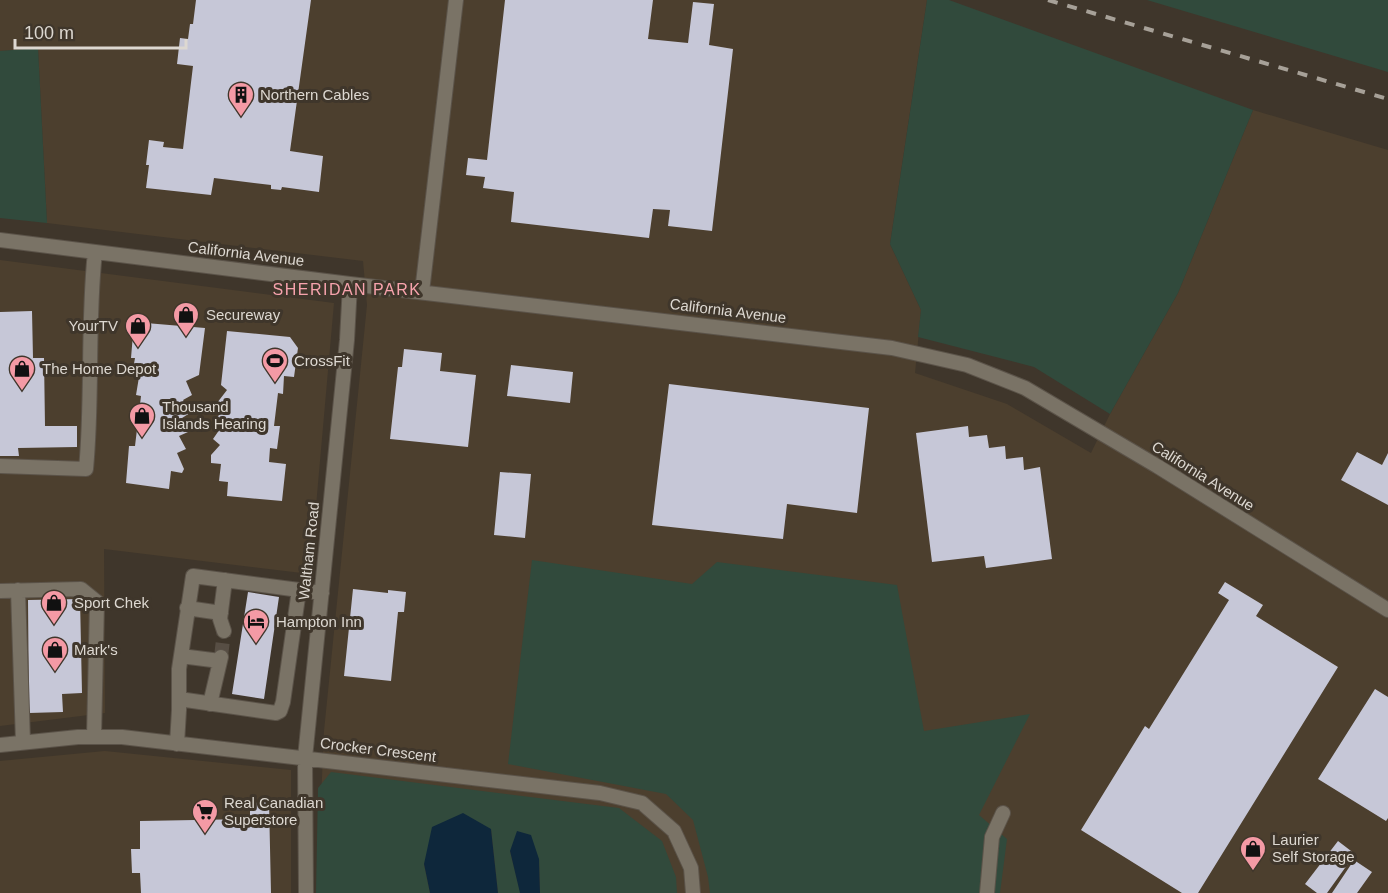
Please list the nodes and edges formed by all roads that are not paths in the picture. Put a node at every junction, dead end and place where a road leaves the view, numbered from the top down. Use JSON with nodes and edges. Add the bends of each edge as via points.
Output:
{"nodes":[{"id":1,"x":456,"y":0,"type":"edge"},
{"id":2,"x":0,"y":240,"type":"edge"},
{"id":3,"x":95,"y":252,"type":"junction"},
{"id":4,"x":350,"y":284,"type":"junction"},
{"id":5,"x":422,"y":292,"type":"junction"},
{"id":6,"x":0,"y":466,"type":"edge"},
{"id":7,"x":225,"y":580,"type":"junction"},
{"id":8,"x":18,"y":590,"type":"junction"},
{"id":9,"x":299,"y":590,"type":"junction"},
{"id":10,"x":0,"y":591,"type":"edge"},
{"id":11,"x":322,"y":593,"type":"junction"},
{"id":12,"x":188,"y":609,"type":"junction"},
{"id":13,"x":1388,"y":610,"type":"edge"},
{"id":14,"x":221,"y":614,"type":"junction"},
{"id":15,"x":224,"y":631,"type":"tunnel mouth"},
{"id":16,"x":181,"y":656,"type":"junction"},
{"id":17,"x":179,"y":699,"type":"junction"},
{"id":18,"x":210,"y":704,"type":"junction"},
{"id":19,"x":94,"y":737,"type":"junction"},
{"id":20,"x":23,"y":742,"type":"junction"},
{"id":21,"x":177,"y":744,"type":"junction"},
{"id":22,"x":0,"y":745,"type":"edge"},
{"id":23,"x":305,"y":758,"type":"junction"},
{"id":24,"x":1003,"y":813,"type":"dead end"},
{"id":25,"x":306,"y":893,"type":"edge"},
{"id":26,"x":693,"y":893,"type":"edge"},
{"id":27,"x":987,"y":893,"type":"edge"}],
"edges":[{"from":1,"to":5,"type":"street"},
{"from":2,"to":3,"type":"street","name":"California Avenue"},
{"from":3,"to":4,"type":"street","name":"California Avenue"},
{"from":3,"to":6,"type":"street","via":[[91,422],[86,469]]},
{"from":4,"to":5,"type":"street","name":"California Avenue"},
{"from":4,"to":11,"type":"street","name":"Waltham Road"},
{"from":5,"to":13,"type":"street","name":"California Avenue","via":[[892,348],[968,365],[1025,387]]},
{"from":7,"to":9,"type":"street"},
{"from":7,"to":12,"type":"street","via":[[193,576]]},
{"from":7,"to":14,"type":"street"},
{"from":8,"to":10,"type":"street"},
{"from":8,"to":19,"type":"street","via":[[81,589],[97,602]]},
{"from":8,"to":20,"type":"street"},
{"from":9,"to":11,"type":"street"},
{"from":9,"to":18,"type":"street","via":[[280,711]]},
{"from":11,"to":23,"type":"street","name":"Waltham Road"},
{"from":12,"to":14,"type":"street"},
{"from":12,"to":16,"type":"street"},
{"from":14,"to":15,"type":"street"},
{"from":16,"to":17,"type":"street"},
{"from":16,"to":18,"type":"street","via":[[220,659]]},
{"from":17,"to":18,"type":"street"},
{"from":17,"to":21,"type":"street"},
{"from":19,"to":20,"type":"street","name":"Crocker Crescent"},
{"from":19,"to":21,"type":"street","name":"Crocker Crescent"},
{"from":20,"to":22,"type":"street","name":"Crocker Crescent"},
{"from":21,"to":23,"type":"street","name":"Crocker Crescent"},
{"from":23,"to":25,"type":"street","name":"Waltham Road"},
{"from":23,"to":26,"type":"street","name":"Crocker Crescent","via":[[600,792],[642,803],[674,831],[691,868]]},
{"from":24,"to":27,"type":"street","via":[[992,837]]}]}
